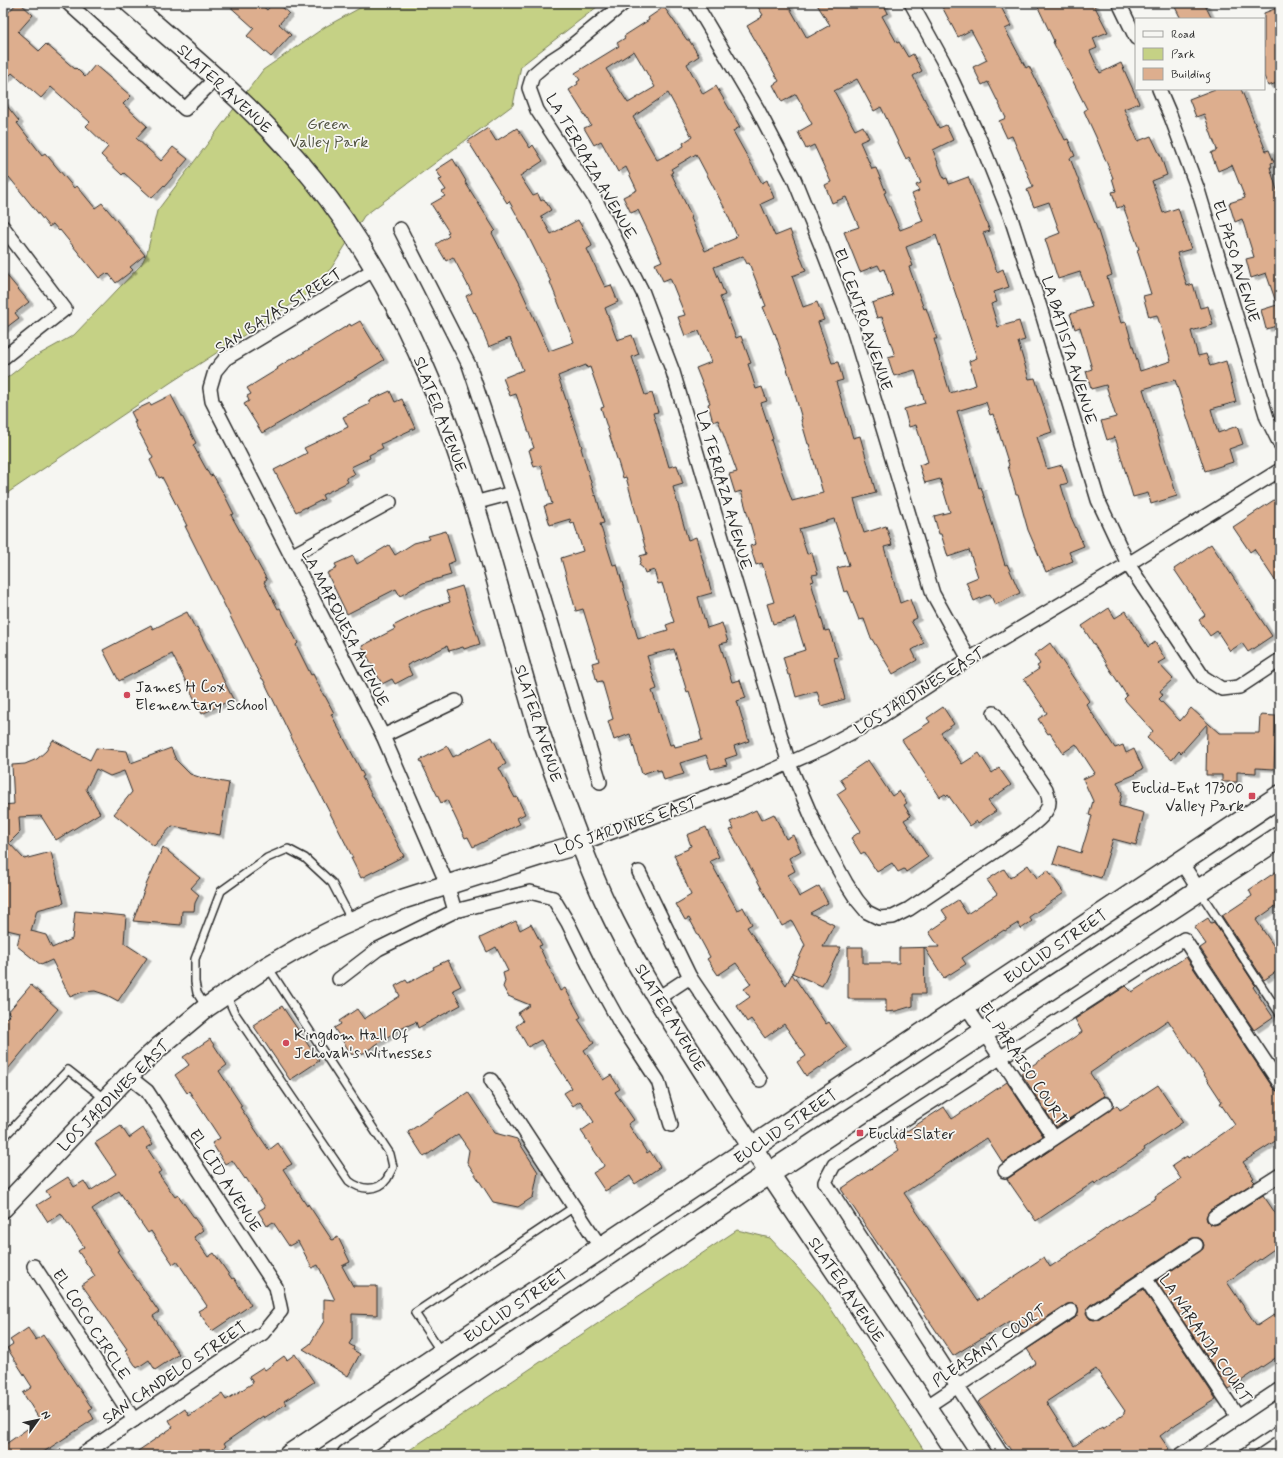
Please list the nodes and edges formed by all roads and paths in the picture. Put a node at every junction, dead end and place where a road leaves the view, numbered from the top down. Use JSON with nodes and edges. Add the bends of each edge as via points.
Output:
{"nodes":[{"id":1,"x":130,"y":3,"type":"edge"},
{"id":2,"x":624,"y":3,"type":"edge"},
{"id":3,"x":695,"y":3,"type":"edge"},
{"id":4,"x":911,"y":3,"type":"edge"},
{"id":5,"x":1119,"y":3,"type":"edge"},
{"id":6,"x":69,"y":4,"type":"dead end"},
{"id":7,"x":1135,"y":36,"type":"edge"},
{"id":8,"x":216,"y":78,"type":"junction"},
{"id":9,"x":1159,"y":90,"type":"edge"},
{"id":10,"x":3,"y":227,"type":"edge"},
{"id":11,"x":400,"y":229,"type":"dead end"},
{"id":12,"x":375,"y":269,"type":"junction"},
{"id":13,"x":3,"y":358,"type":"edge"},
{"id":14,"x":210,"y":388,"type":"joint"},
{"id":15,"x":1280,"y":444,"type":"edge"},
{"id":16,"x":1280,"y":470,"type":"edge"},
{"id":17,"x":512,"y":493,"type":"junction"},
{"id":18,"x":390,"y":502,"type":"dead end"},
{"id":19,"x":474,"y":503,"type":"junction"},
{"id":20,"x":291,"y":556,"type":"junction"},
{"id":21,"x":1128,"y":564,"type":"junction"},
{"id":22,"x":969,"y":659,"type":"junction"},
{"id":23,"x":1280,"y":660,"type":"edge"},
{"id":24,"x":456,"y":701,"type":"dead end"},
{"id":25,"x":994,"y":713,"type":"dead end"},
{"id":26,"x":383,"y":736,"type":"junction"},
{"id":27,"x":789,"y":764,"type":"junction"},
{"id":28,"x":600,"y":782,"type":"dead end"},
{"id":29,"x":1280,"y":796,"type":"edge"},
{"id":30,"x":1280,"y":837,"type":"edge"},
{"id":31,"x":580,"y":844,"type":"junction"},
{"id":32,"x":1181,"y":862,"type":"junction"},
{"id":33,"x":639,"y":872,"type":"dead end"},
{"id":34,"x":447,"y":884,"type":"junction"},
{"id":35,"x":1199,"y":890,"type":"junction"},
{"id":36,"x":455,"y":911,"type":"junction"},
{"id":37,"x":352,"y":921,"type":"junction"},
{"id":38,"x":268,"y":966,"type":"junction"},
{"id":39,"x":690,"y":977,"type":"junction"},
{"id":40,"x":339,"y":979,"type":"dead end"},
{"id":41,"x":225,"y":994,"type":"junction"},
{"id":42,"x":658,"y":998,"type":"junction"},
{"id":43,"x":966,"y":1006,"type":"junction"},
{"id":44,"x":207,"y":1007,"type":"junction"},
{"id":45,"x":1280,"y":1014,"type":"edge"},
{"id":46,"x":984,"y":1033,"type":"junction"},
{"id":47,"x":1000,"y":1058,"type":"junction"},
{"id":48,"x":128,"y":1076,"type":"junction"},
{"id":49,"x":491,"y":1080,"type":"dead end"},
{"id":50,"x":760,"y":1080,"type":"dead end"},
{"id":51,"x":1280,"y":1084,"type":"edge"},
{"id":52,"x":105,"y":1100,"type":"junction"},
{"id":53,"x":1106,"y":1104,"type":"dead end"},
{"id":54,"x":671,"y":1125,"type":"dead end"},
{"id":55,"x":3,"y":1138,"type":"edge"},
{"id":56,"x":1054,"y":1138,"type":"junction"},
{"id":57,"x":752,"y":1148,"type":"junction"},
{"id":58,"x":1004,"y":1171,"type":"dead end"},
{"id":59,"x":770,"y":1174,"type":"junction"},
{"id":60,"x":1280,"y":1175,"type":"edge"},
{"id":61,"x":574,"y":1207,"type":"junction"},
{"id":62,"x":3,"y":1208,"type":"edge"},
{"id":63,"x":1214,"y":1217,"type":"dead end"},
{"id":64,"x":1196,"y":1245,"type":"dead end"},
{"id":65,"x":601,"y":1248,"type":"junction"},
{"id":66,"x":34,"y":1266,"type":"dead end"},
{"id":67,"x":1145,"y":1278,"type":"junction"},
{"id":68,"x":281,"y":1311,"type":"joint"},
{"id":69,"x":1071,"y":1311,"type":"dead end"},
{"id":70,"x":1094,"y":1312,"type":"dead end"},
{"id":71,"x":442,"y":1354,"type":"junction"},
{"id":72,"x":460,"y":1380,"type":"junction"},
{"id":73,"x":957,"y":1386,"type":"junction"},
{"id":74,"x":1280,"y":1389,"type":"edge"},
{"id":75,"x":926,"y":1407,"type":"junction"},
{"id":76,"x":1238,"y":1417,"type":"junction"},
{"id":77,"x":134,"y":1420,"type":"junction"},
{"id":78,"x":1280,"y":1429,"type":"edge"},
{"id":79,"x":82,"y":1455,"type":"edge"},
{"id":80,"x":290,"y":1455,"type":"edge"},
{"id":81,"x":348,"y":1455,"type":"edge"},
{"id":82,"x":958,"y":1455,"type":"edge"},
{"id":83,"x":1002,"y":1455,"type":"edge"},
{"id":84,"x":1181,"y":1455,"type":"edge"},
{"id":85,"x":1241,"y":1455,"type":"edge"}],
"edges":[{"from":1,"to":8,"type":"main road","name":"SLATER AVENUE"},
{"from":2,"to":27,"type":"street","name":"LA TERRAZA AVENUE","via":[[533,75],[529,88],[537,110],[591,193],[644,293],[668,358]]},
{"from":3,"to":22,"type":"street","name":"EL CENTRO AVENUE","via":[[761,114],[794,179],[853,329],[933,594]]},
{"from":4,"to":21,"type":"street","name":"LA BATISTA AVENUE","via":[[943,61],[1010,215],[1098,500]]},
{"from":5,"to":7,"type":"street"},
{"from":6,"to":8,"type":"street","via":[[185,109]]},
{"from":8,"to":12,"type":"main road","name":"SLATER AVENUE","via":[[243,101],[314,179]]},
{"from":9,"to":15,"type":"street","name":"EL PASO AVENUE","via":[[1198,190],[1267,418]]},
{"from":10,"to":13,"type":"street","via":[[65,309]]},
{"from":11,"to":17,"type":"street","via":[[469,365]]},
{"from":12,"to":14,"type":"street","name":"SAN BAYAS STREET","via":[[225,359],[216,371]]},
{"from":12,"to":19,"type":"main road","name":"SLATER AVENUE","via":[[416,349],[447,424]]},
{"from":14,"to":20,"type":"street","name":"LA MARQUESA AVENUE","via":[[212,401]]},
{"from":16,"to":21,"type":"street","name":"LOS JARDINES EAST"},
{"from":17,"to":19,"type":"street"},
{"from":17,"to":28,"type":"street"},
{"from":18,"to":20,"type":"street"},
{"from":19,"to":31,"type":"main road","name":"SLATER AVENUE","via":[[540,732]]},
{"from":20,"to":26,"type":"street","name":"LA MARQUESA AVENUE"},
{"from":21,"to":22,"type":"street","name":"LOS JARDINES EAST"},
{"from":21,"to":23,"type":"street","name":"LA BATISTA AVENUE","via":[[1203,677],[1222,689],[1239,687]]},
{"from":22,"to":27,"type":"street","name":"LOS JARDINES EAST","via":[[877,719]]},
{"from":24,"to":26,"type":"street"},
{"from":25,"to":27,"type":"street","name":"LA TERRAZA AVENUE","via":[[1046,789],[1050,802],[1047,811],[1021,834],[893,917],[879,918],[867,912],[857,900],[819,834]]},
{"from":26,"to":34,"type":"street","name":"LA MARQUESA AVENUE"},
{"from":27,"to":31,"type":"street","name":"LOS JARDINES EAST"},
{"from":29,"to":32,"type":"main road","name":"EUCLID STREET"},
{"from":30,"to":35,"type":"main road","name":"EUCLID STREET"},
{"from":31,"to":34,"type":"main road","name":"LOS JARDINES EAST"},
{"from":31,"to":42,"type":"main road","name":"SLATER AVENUE","via":[[606,904]]},
{"from":32,"to":35,"type":"street"},
{"from":32,"to":43,"type":"main road","name":"EUCLID STREET"},
{"from":33,"to":39,"type":"street"},
{"from":34,"to":36,"type":"street","name":"LA MARQUESA AVENUE"},
{"from":34,"to":37,"type":"main road","name":"LOS JARDINES EAST"},
{"from":35,"to":45,"type":"lane"},
{"from":35,"to":46,"type":"main road","name":"EUCLID STREET"},
{"from":36,"to":40,"type":"street","via":[[378,950]]},
{"from":36,"to":54,"type":"street","via":[[530,892],[552,898],[568,923],[620,1023],[658,1081]]},
{"from":37,"to":38,"type":"main road","name":"LOS JARDINES EAST","via":[[311,940]]},
{"from":37,"to":44,"type":"lane","via":[[332,883],[305,858],[288,849],[267,858],[221,891],[195,959],[197,992]]},
{"from":38,"to":41,"type":"main road","name":"LOS JARDINES EAST"},
{"from":38,"to":41,"type":"lane","via":[[390,1154],[393,1167],[381,1184],[366,1189],[356,1187],[349,1181],[234,1012]]},
{"from":39,"to":42,"type":"street"},
{"from":39,"to":50,"type":"street"},
{"from":41,"to":44,"type":"main road","name":"LOS JARDINES EAST"},
{"from":42,"to":57,"type":"main road","name":"SLATER AVENUE"},
{"from":43,"to":46,"type":"street","name":"EL PARAISO COURT"},
{"from":43,"to":57,"type":"main road","name":"EUCLID STREET"},
{"from":44,"to":48,"type":"main road","name":"LOS JARDINES EAST"},
{"from":46,"to":47,"type":"street","name":"EL PARAISO COURT"},
{"from":46,"to":59,"type":"main road","name":"EUCLID STREET"},
{"from":47,"to":51,"type":"street","via":[[1184,939]]},
{"from":47,"to":56,"type":"street","name":"EL PARAISO COURT"},
{"from":47,"to":73,"type":"street","via":[[834,1165],[825,1182]]},
{"from":48,"to":52,"type":"main road","name":"LOS JARDINES EAST"},
{"from":48,"to":68,"type":"street","name":"EL CID AVENUE","via":[[147,1091],[276,1288]]},
{"from":49,"to":61,"type":"street"},
{"from":52,"to":55,"type":"lane","via":[[68,1070]]},
{"from":52,"to":62,"type":"main road","name":"LOS JARDINES EAST"},
{"from":53,"to":56,"type":"street","name":"EL PARAISO COURT"},
{"from":56,"to":58,"type":"street","name":"EL PARAISO COURT"},
{"from":57,"to":59,"type":"main road","name":"SLATER AVENUE"},
{"from":57,"to":65,"type":"main road","name":"EUCLID STREET"},
{"from":59,"to":72,"type":"main road","name":"EUCLID STREET"},
{"from":59,"to":75,"type":"main road","name":"SLATER AVENUE"},
{"from":60,"to":63,"type":"street"},
{"from":61,"to":65,"type":"street"},
{"from":61,"to":71,"type":"lane","via":[[415,1313]]},
{"from":64,"to":67,"type":"street"},
{"from":65,"to":71,"type":"main road","name":"EUCLID STREET"},
{"from":66,"to":77,"type":"street","name":"EL COCO CIRCLE"},
{"from":67,"to":70,"type":"street"},
{"from":67,"to":76,"type":"street","name":"LA NARANJA COURT"},
{"from":68,"to":77,"type":"street","name":"SAN CANDELO STREET","via":[[263,1333]]},
{"from":69,"to":73,"type":"street","name":"PLEASANT COURT"},
{"from":71,"to":72,"type":"main road"},
{"from":71,"to":80,"type":"main road","name":"EUCLID STREET"},
{"from":72,"to":81,"type":"main road","name":"EUCLID STREET"},
{"from":73,"to":75,"type":"street","name":"PLEASANT COURT"},
{"from":73,"to":83,"type":"street"},
{"from":74,"to":76,"type":"street"},
{"from":75,"to":82,"type":"main road","name":"SLATER AVENUE"},
{"from":76,"to":84,"type":"street"},
{"from":77,"to":79,"type":"street","name":"SAN CANDELO STREET"},
{"from":78,"to":85,"type":"lane"}]}
